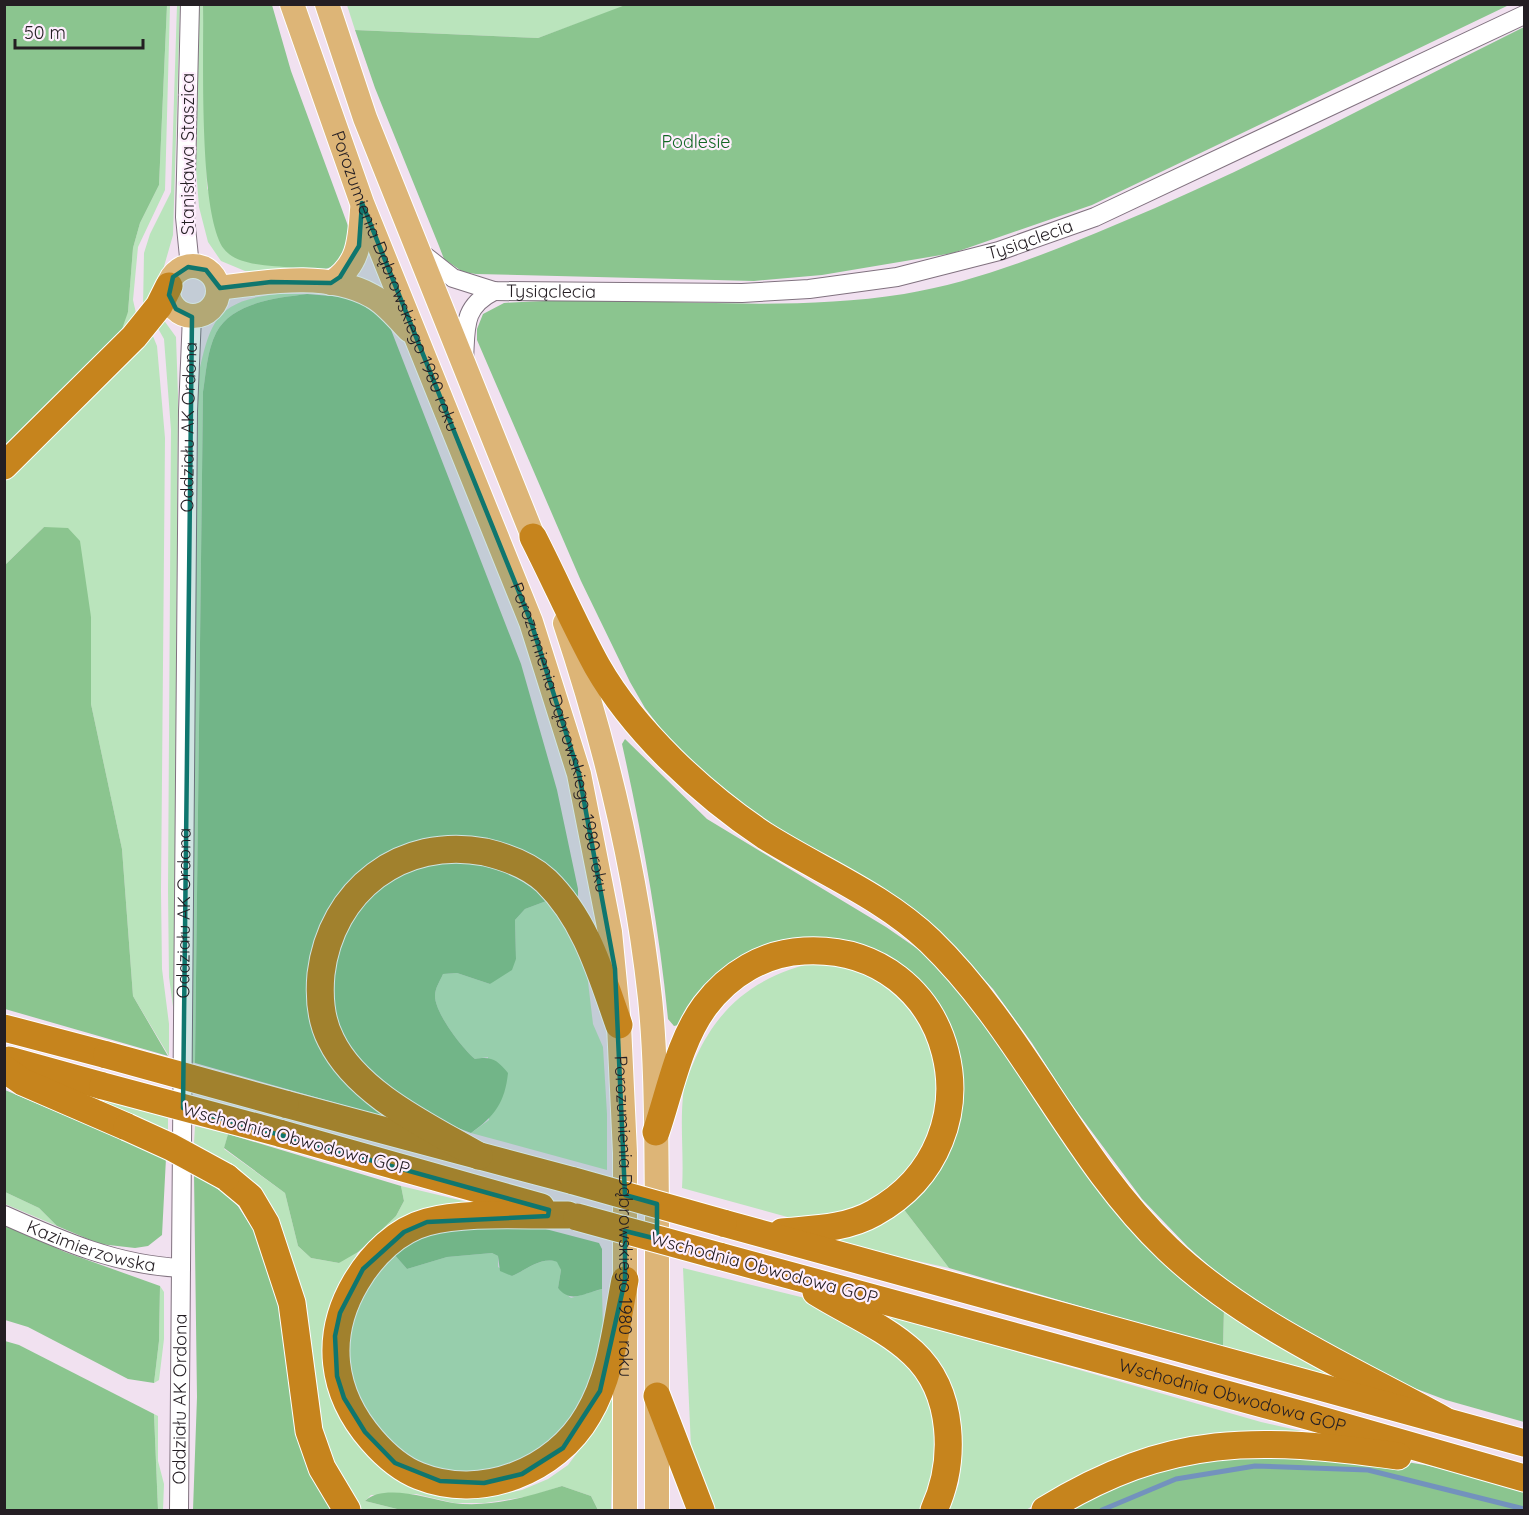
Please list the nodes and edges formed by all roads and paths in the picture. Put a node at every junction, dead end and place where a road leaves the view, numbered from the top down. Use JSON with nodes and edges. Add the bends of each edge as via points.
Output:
{"nodes":[{"id":1,"x":190,"y":4,"type":"edge"},
{"id":2,"x":292,"y":4,"type":"edge"},
{"id":3,"x":327,"y":4,"type":"edge"},
{"id":4,"x":1524,"y":15,"type":"edge"},
{"id":5,"x":362,"y":203,"type":"junction"},
{"id":6,"x":418,"y":250,"type":"junction"},
{"id":7,"x":190,"y":267,"type":"junction"},
{"id":8,"x":331,"y":283,"type":"junction"},
{"id":9,"x":169,"y":286,"type":"junction"},
{"id":10,"x":218,"y":288,"type":"junction"},
{"id":11,"x":494,"y":291,"type":"junction"},
{"id":12,"x":192,"y":316,"type":"junction"},
{"id":13,"x":417,"y":338,"type":"junction"},
{"id":14,"x":464,"y":363,"type":"junction"},
{"id":15,"x":4,"y":466,"type":"edge"},
{"id":16,"x":533,"y":537,"type":"junction"},
{"id":17,"x":619,"y":1025,"type":"junction"},
{"id":18,"x":4,"y":1028,"type":"edge"},
{"id":19,"x":4,"y":1059,"type":"edge"},
{"id":20,"x":4,"y":1069,"type":"edge"},
{"id":21,"x":656,"y":1132,"type":"junction"},
{"id":22,"x":479,"y":1156,"type":"junction"},
{"id":23,"x":4,"y":1215,"type":"edge"},
{"id":24,"x":572,"y":1216,"type":"junction"},
{"id":25,"x":762,"y":1233,"type":"junction"},
{"id":26,"x":181,"y":1268,"type":"junction"},
{"id":27,"x":790,"y":1275,"type":"junction"},
{"id":28,"x":625,"y":1280,"type":"junction"},
{"id":29,"x":657,"y":1396,"type":"junction"},
{"id":30,"x":1444,"y":1420,"type":"junction"},
{"id":31,"x":1524,"y":1443,"type":"edge"},
{"id":32,"x":1492,"y":1469,"type":"junction"},
{"id":33,"x":1524,"y":1478,"type":"edge"},
{"id":34,"x":179,"y":1510,"type":"edge"},
{"id":35,"x":347,"y":1510,"type":"edge"},
{"id":36,"x":625,"y":1510,"type":"edge"},
{"id":37,"x":657,"y":1510,"type":"edge"},
{"id":38,"x":701,"y":1510,"type":"edge"},
{"id":39,"x":934,"y":1510,"type":"edge"},
{"id":40,"x":1045,"y":1510,"type":"edge"}],
"edges":[{"from":1,"to":7,"type":"street","name":"Stanisława Staszica","via":[[185,217]]},
{"from":2,"to":5,"type":"main road","name":"Porozumienia Dąbrowskiego 1980 roku"},
{"from":3,"to":6,"type":"main road","name":"Porozumienia Dąbrowskiego 1980 roku","via":[[364,118]]},
{"from":4,"to":11,"type":"street","name":"Tysiąclecia","via":[[1095,217],[961,262],[887,279],[788,291]]},
{"from":5,"to":8,"type":"main road","via":[[356,257]]},
{"from":5,"to":13,"type":"main road","name":"Porozumienia Dąbrowskiego 1980 roku"},
{"from":6,"to":11,"type":"street","name":"Tysiąclecia","via":[[453,278]]},
{"from":6,"to":14,"type":"main road","name":"Porozumienia Dąbrowskiego 1980 roku"},
{"from":7,"to":9,"type":"main road","via":[[176,274]]},
{"from":7,"to":10,"type":"main road","via":[[206,270]]},
{"from":8,"to":10,"type":"main road","via":[[271,282]]},
{"from":8,"to":13,"type":"main road","via":[[371,295]]},
{"from":9,"to":12,"type":"main road","via":[[173,306]]},
{"from":9,"to":15,"type":"highway","via":[[159,306],[134,337]]},
{"from":10,"to":12,"type":"main road","via":[[210,309]]},
{"from":11,"to":14,"type":"street","name":"Tysiąclecia","via":[[474,304],[468,314]]},
{"from":12,"to":26,"type":"street","name":"Oddziału AK Ordona"},
{"from":13,"to":17,"type":"main road","name":"Porozumienia Dąbrowskiego 1980 roku","via":[[531,622],[579,774],[610,932]]},
{"from":14,"to":16,"type":"main road","name":"Porozumienia Dąbrowskiego 1980 roku"},
{"from":16,"to":21,"type":"main road","name":"Porozumienia Dąbrowskiego 1980 roku","via":[[594,714],[621,819],[639,911],[650,1000]]},
{"from":16,"to":30,"type":"highway","via":[[599,668],[664,752],[726,808],[926,937],[990,1008],[1096,1165],[1168,1249],[1274,1327]]},
{"from":17,"to":22,"type":"highway","via":[[594,952],[576,920],[545,880],[525,867],[498,855],[472,850],[432,851],[405,858],[381,871],[362,888],[331,928],[323,959],[320,1004],[331,1040],[342,1059],[399,1109]]},
{"from":17,"to":28,"type":"main road","name":"Porozumienia Dąbrowskiego 1980 roku"},
{"from":18,"to":22,"type":"highway","name":"Wschodnia Obwodowa GOP","bridge":true},
{"from":19,"to":24,"type":"highway","name":"Wschodnia Obwodowa GOP","bridge":true},
{"from":20,"to":35,"type":"highway","bridge":true,"via":[[23,1082],[171,1147],[226,1177],[250,1197],[266,1224],[292,1303],[309,1431],[322,1468]]},
{"from":21,"to":25,"type":"highway","via":[[691,1028],[729,979],[762,960],[798,951],[855,955],[896,976],[912,990],[935,1023],[950,1072],[946,1125],[930,1162],[902,1193],[873,1214],[849,1224]]},
{"from":21,"to":29,"type":"main road","name":"Porozumienia Dąbrowskiego 1980 roku"},
{"from":22,"to":25,"type":"highway","name":"Wschodnia Obwodowa GOP","bridge":true},
{"from":23,"to":26,"type":"street","name":"Kazimierzowska","via":[[112,1258]]},
{"from":24,"to":27,"type":"highway","name":"Wschodnia Obwodowa GOP","bridge":true},
{"from":24,"to":28,"type":"highway","via":[[460,1217],[427,1222],[404,1232],[363,1269],[340,1313],[335,1358],[344,1398],[378,1447],[418,1476],[440,1481],[502,1480],[546,1462],[575,1434],[600,1392]]},
{"from":25,"to":30,"type":"highway","name":"Wschodnia Obwodowa GOP"},
{"from":26,"to":34,"type":"street","name":"Oddziału AK Ordona"},
{"from":27,"to":32,"type":"highway","name":"Wschodnia Obwodowa GOP"},
{"from":27,"to":39,"type":"highway","via":[[901,1342],[928,1372],[939,1395],[948,1433],[947,1472]]},
{"from":28,"to":36,"type":"main road","name":"Porozumienia Dąbrowskiego 1980 roku"},
{"from":29,"to":37,"type":"main road","name":"Porozumienia Dąbrowskiego 1980 roku"},
{"from":29,"to":38,"type":"highway"},
{"from":30,"to":31,"type":"highway","name":"Wschodnia Obwodowa GOP"},
{"from":32,"to":33,"type":"highway","name":"Wschodnia Obwodowa GOP"},
{"from":32,"to":40,"type":"highway","via":[[1307,1444],[1222,1445],[1167,1455],[1109,1475]]}]}
